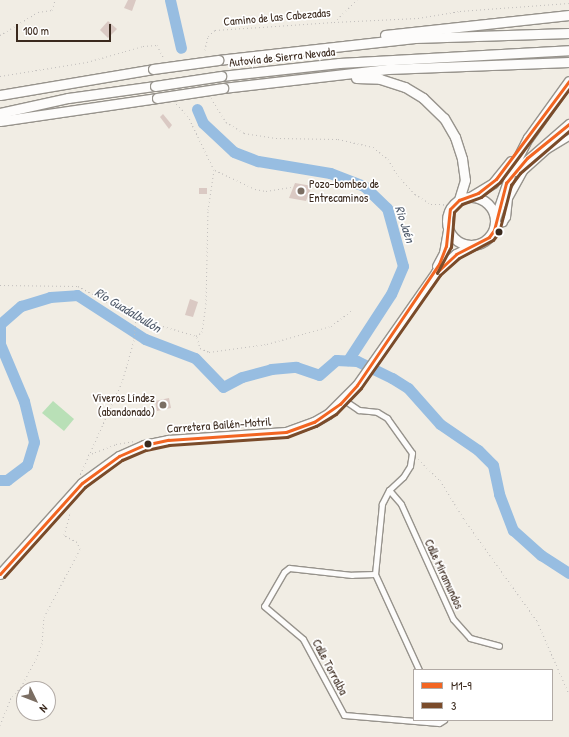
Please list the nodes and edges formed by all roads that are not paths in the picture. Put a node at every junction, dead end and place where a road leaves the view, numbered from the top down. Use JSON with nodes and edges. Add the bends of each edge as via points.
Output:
{"nodes":[{"id":1,"x":569,"y":16,"type":"edge"},
{"id":2,"x":569,"y":33,"type":"edge"},
{"id":3,"x":305,"y":49,"type":"junction"},
{"id":4,"x":569,"y":50,"type":"edge"},
{"id":5,"x":568,"y":62,"type":"edge"},
{"id":6,"x":323,"y":77,"type":"junction"},
{"id":7,"x":569,"y":81,"type":"edge"},
{"id":8,"x":0,"y":94,"type":"edge"},
{"id":9,"x":0,"y":113,"type":"edge"},
{"id":10,"x":0,"y":121,"type":"edge"},
{"id":11,"x":569,"y":124,"type":"edge"},
{"id":12,"x":569,"y":137,"type":"edge"},
{"id":13,"x":528,"y":138,"type":"junction"},
{"id":14,"x":506,"y":183,"type":"junction"},
{"id":15,"x":469,"y":197,"type":"junction"},
{"id":16,"x":459,"y":200,"type":"junction"},
{"id":17,"x":495,"y":223,"type":"junction"},
{"id":18,"x":448,"y":230,"type":"junction"},
{"id":19,"x":474,"y":245,"type":"junction"},
{"id":20,"x":425,"y":286,"type":"junction"},
{"id":21,"x":344,"y":400,"type":"junction"},
{"id":22,"x":389,"y":490,"type":"junction"},
{"id":23,"x":0,"y":574,"type":"edge"},
{"id":24,"x":375,"y":574,"type":"junction"},
{"id":25,"x":499,"y":646,"type":"dead end"},
{"id":26,"x":419,"y":669,"type":"edge"},
{"id":27,"x":413,"y":721,"type":"edge"},
{"id":28,"x":418,"y":721,"type":"edge"},
{"id":29,"x":442,"y":721,"type":"edge"}],
"edges":[{"from":1,"to":3,"type":"highway","via":[[499,21],[345,40]]},
{"from":2,"to":3,"type":"highway","name":"Autovía de Sierra Nevada","via":[[415,38]]},
{"from":3,"to":8,"type":"highway","name":"Autovía de Sierra Nevada","bridge":true,"via":[[153,69]]},
{"from":4,"to":9,"type":"highway","name":"Autovía de Sierra Nevada","bridge":true,"via":[[339,63],[221,76],[68,98]]},
{"from":5,"to":6,"type":"highway","via":[[388,69]]},
{"from":6,"to":10,"type":"highway","bridge":true,"via":[[223,88]]},
{"from":6,"to":16,"type":"highway","via":[[388,80],[414,92],[432,105],[449,125],[460,152],[465,180]]},
{"from":7,"to":13,"type":"highway"},
{"from":11,"to":14,"type":"highway","via":[[527,158]]},
{"from":12,"to":17,"type":"street","via":[[548,150],[521,176],[509,198],[507,217],[503,223]]},
{"from":13,"to":14,"type":"highway"},
{"from":13,"to":15,"type":"highway","via":[[493,183]]},
{"from":14,"to":17,"type":"highway"},
{"from":15,"to":16,"type":"highway"},
{"from":15,"to":17,"type":"highway","via":[[488,204]]},
{"from":16,"to":18,"type":"highway","via":[[450,209],[447,219]]},
{"from":17,"to":19,"type":"highway","via":[[489,238]]},
{"from":18,"to":19,"type":"highway","via":[[462,244]]},
{"from":18,"to":20,"type":"highway","via":[[444,253]]},
{"from":19,"to":20,"type":"highway","via":[[448,259]]},
{"from":20,"to":21,"type":"highway","name":"Carretera Bailén-Motril"},
{"from":21,"to":22,"type":"street","via":[[359,410],[377,412],[386,418],[412,453],[410,466],[404,477]]},
{"from":21,"to":23,"type":"highway","name":"Carretera Bailén-Motril","via":[[314,422],[286,432],[182,438],[144,445],[106,463],[73,493]]},
{"from":22,"to":24,"type":"street","via":[[382,504]]},
{"from":22,"to":25,"type":"street","name":"Calle Miramundos","via":[[401,504],[453,619],[470,638]]},
{"from":24,"to":26,"type":"street"},
{"from":24,"to":27,"type":"street","name":"Calle Torralba","via":[[352,575],[289,568],[264,606],[303,639],[344,714]]},
{"from":28,"to":29,"type":"street","name":"Calle Torralba"}]}
